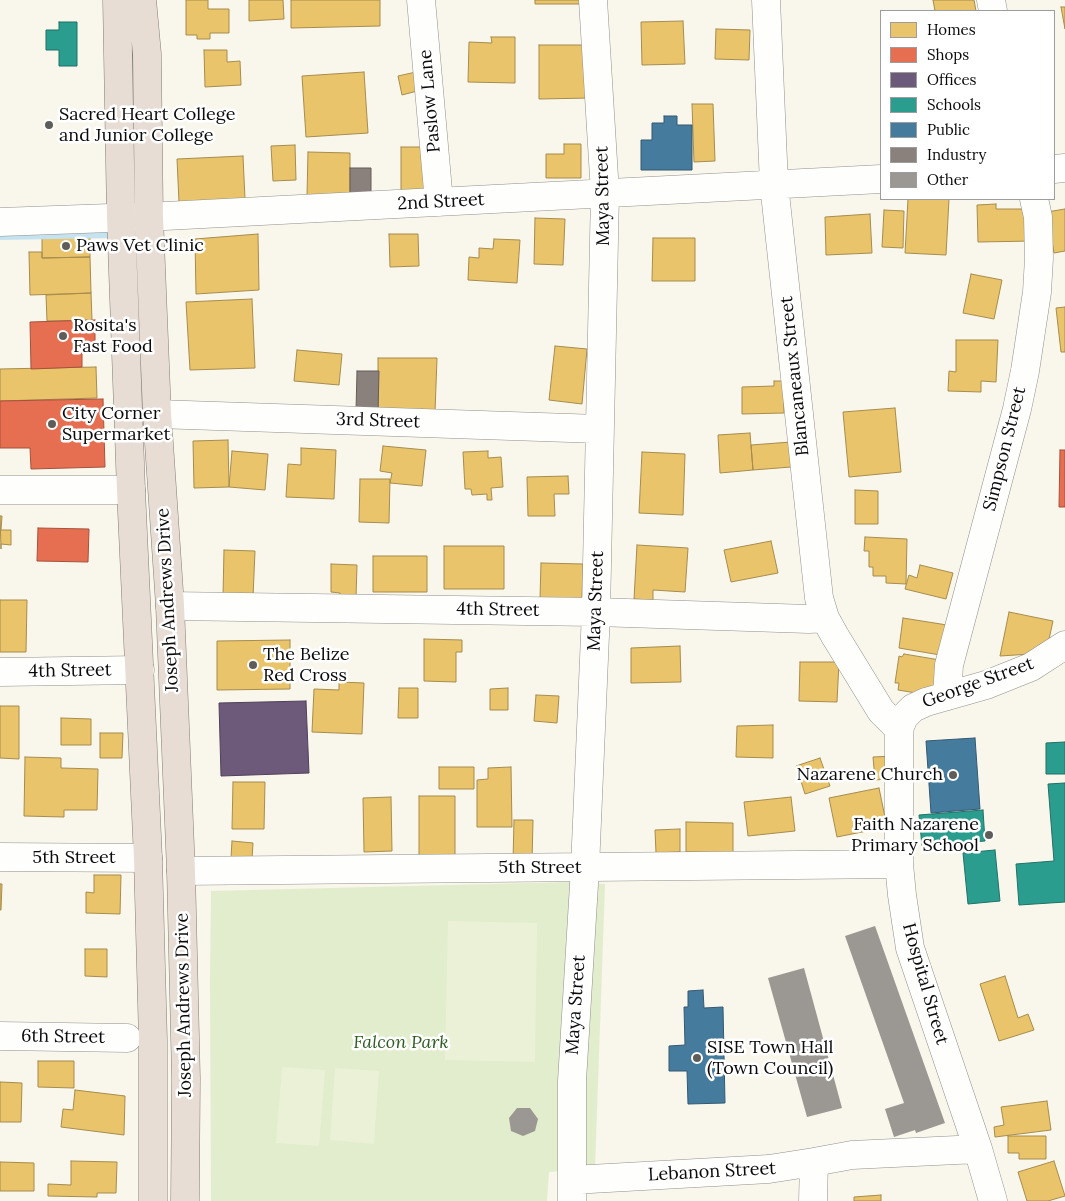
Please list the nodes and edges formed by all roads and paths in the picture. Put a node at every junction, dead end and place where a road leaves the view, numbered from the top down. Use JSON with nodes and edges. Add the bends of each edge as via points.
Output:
{"nodes":[{"id":1,"x":117,"y":0,"type":"edge"},
{"id":2,"x":142,"y":0,"type":"edge"},
{"id":3,"x":421,"y":0,"type":"edge"},
{"id":4,"x":593,"y":0,"type":"edge"},
{"id":5,"x":766,"y":0,"type":"edge"},
{"id":6,"x":880,"y":179,"type":"edge"},
{"id":7,"x":774,"y":184,"type":"junction"},
{"id":8,"x":605,"y":194,"type":"junction"},
{"id":9,"x":1034,"y":200,"type":"edge"},
{"id":10,"x":439,"y":202,"type":"junction"},
{"id":11,"x":121,"y":216,"type":"junction"},
{"id":12,"x":149,"y":217,"type":"junction"},
{"id":13,"x":0,"y":222,"type":"edge"},
{"id":14,"x":157,"y":414,"type":"junction"},
{"id":15,"x":599,"y":429,"type":"junction"},
{"id":16,"x":0,"y":490,"type":"edge"},
{"id":17,"x":131,"y":490,"type":"junction"},
{"id":18,"x":170,"y":606,"type":"junction"},
{"id":19,"x":596,"y":612,"type":"junction"},
{"id":20,"x":825,"y":618,"type":"junction"},
{"id":21,"x":1065,"y":645,"type":"edge"},
{"id":22,"x":140,"y":670,"type":"junction"},
{"id":23,"x":0,"y":672,"type":"edge"},
{"id":24,"x":946,"y":696,"type":"junction"},
{"id":25,"x":899,"y":729,"type":"junction"},
{"id":26,"x":0,"y":857,"type":"edge"},
{"id":27,"x":148,"y":858,"type":"junction"},
{"id":28,"x":899,"y":864,"type":"junction"},
{"id":29,"x":585,"y":868,"type":"junction"},
{"id":30,"x":181,"y":871,"type":"junction"},
{"id":31,"x":0,"y":1036,"type":"edge"},
{"id":32,"x":127,"y":1038,"type":"dead end"},
{"id":33,"x":978,"y":1149,"type":"junction"},
{"id":34,"x":814,"y":1162,"type":"junction"},
{"id":35,"x":572,"y":1190,"type":"edge"},
{"id":36,"x":154,"y":1201,"type":"edge"},
{"id":37,"x":185,"y":1201,"type":"edge"},
{"id":38,"x":813,"y":1201,"type":"edge"},
{"id":39,"x":993,"y":1201,"type":"edge"}],
"edges":[{"from":1,"to":11,"type":"highway","name":"Joseph Andrews Drive"},
{"from":2,"to":12,"type":"highway","name":"Joseph Andrews Drive","via":[[147,54]]},
{"from":3,"to":10,"type":"street","name":"Paslow Lane"},
{"from":4,"to":8,"type":"street","name":"Maya Street"},
{"from":5,"to":7,"type":"street","name":"Blancaneaux Street"},
{"from":6,"to":7,"type":"street","name":"2nd Street"},
{"from":7,"to":8,"type":"street","name":"2nd Street"},
{"from":7,"to":20,"type":"street","name":"Blancaneaux Street","via":[[820,598]]},
{"from":8,"to":10,"type":"street","name":"2nd Street"},
{"from":8,"to":15,"type":"street","name":"Maya Street"},
{"from":9,"to":24,"type":"street","name":"Simpson Street","via":[[1038,217],[1038,284],[1025,371],[949,665]]},
{"from":10,"to":12,"type":"street","name":"2nd Street"},
{"from":11,"to":12,"type":"street","name":"2nd Street"},
{"from":11,"to":13,"type":"street","name":"2nd Street"},
{"from":11,"to":17,"type":"highway","name":"Joseph Andrews Drive"},
{"from":12,"to":14,"type":"highway","name":"Joseph Andrews Drive"},
{"from":14,"to":15,"type":"street","name":"3rd Street"},
{"from":14,"to":18,"type":"highway","name":"Joseph Andrews Drive"},
{"from":15,"to":19,"type":"street","name":"Maya Street"},
{"from":16,"to":17,"type":"street"},
{"from":17,"to":22,"type":"highway","name":"Joseph Andrews Drive"},
{"from":18,"to":19,"type":"street","name":"4th Street"},
{"from":18,"to":30,"type":"highway","name":"Joseph Andrews Drive"},
{"from":19,"to":20,"type":"street","name":"4th Street"},
{"from":19,"to":29,"type":"street","name":"Maya Street"},
{"from":20,"to":25,"type":"street","name":"Blancaneaux Street","via":[[881,711]]},
{"from":21,"to":24,"type":"street","name":"George Street","via":[[1031,667]]},
{"from":22,"to":23,"type":"street","name":"4th Street"},
{"from":22,"to":27,"type":"highway","name":"Joseph Andrews Drive"},
{"from":24,"to":25,"type":"street","name":"George Street","via":[[913,708]]},
{"from":25,"to":28,"type":"street","name":"Hospital Street"},
{"from":26,"to":27,"type":"street","name":"5th Street"},
{"from":27,"to":36,"type":"highway","name":"Joseph Andrews Drive"},
{"from":28,"to":29,"type":"street","name":"5th Street"},
{"from":28,"to":33,"type":"street","name":"Hospital Street","via":[[910,948]]},
{"from":29,"to":30,"type":"street","name":"5th Street"},
{"from":29,"to":35,"type":"street","name":"Maya Street","via":[[572,1081]]},
{"from":30,"to":37,"type":"highway","name":"Joseph Andrews Drive"},
{"from":31,"to":32,"type":"street","name":"6th Street"},
{"from":33,"to":34,"type":"street","name":"Lebanon Street","via":[[852,1155]]},
{"from":33,"to":39,"type":"street","name":"Hospital Street"},
{"from":34,"to":35,"type":"street","name":"Lebanon Street"},
{"from":34,"to":38,"type":"street"}]}
